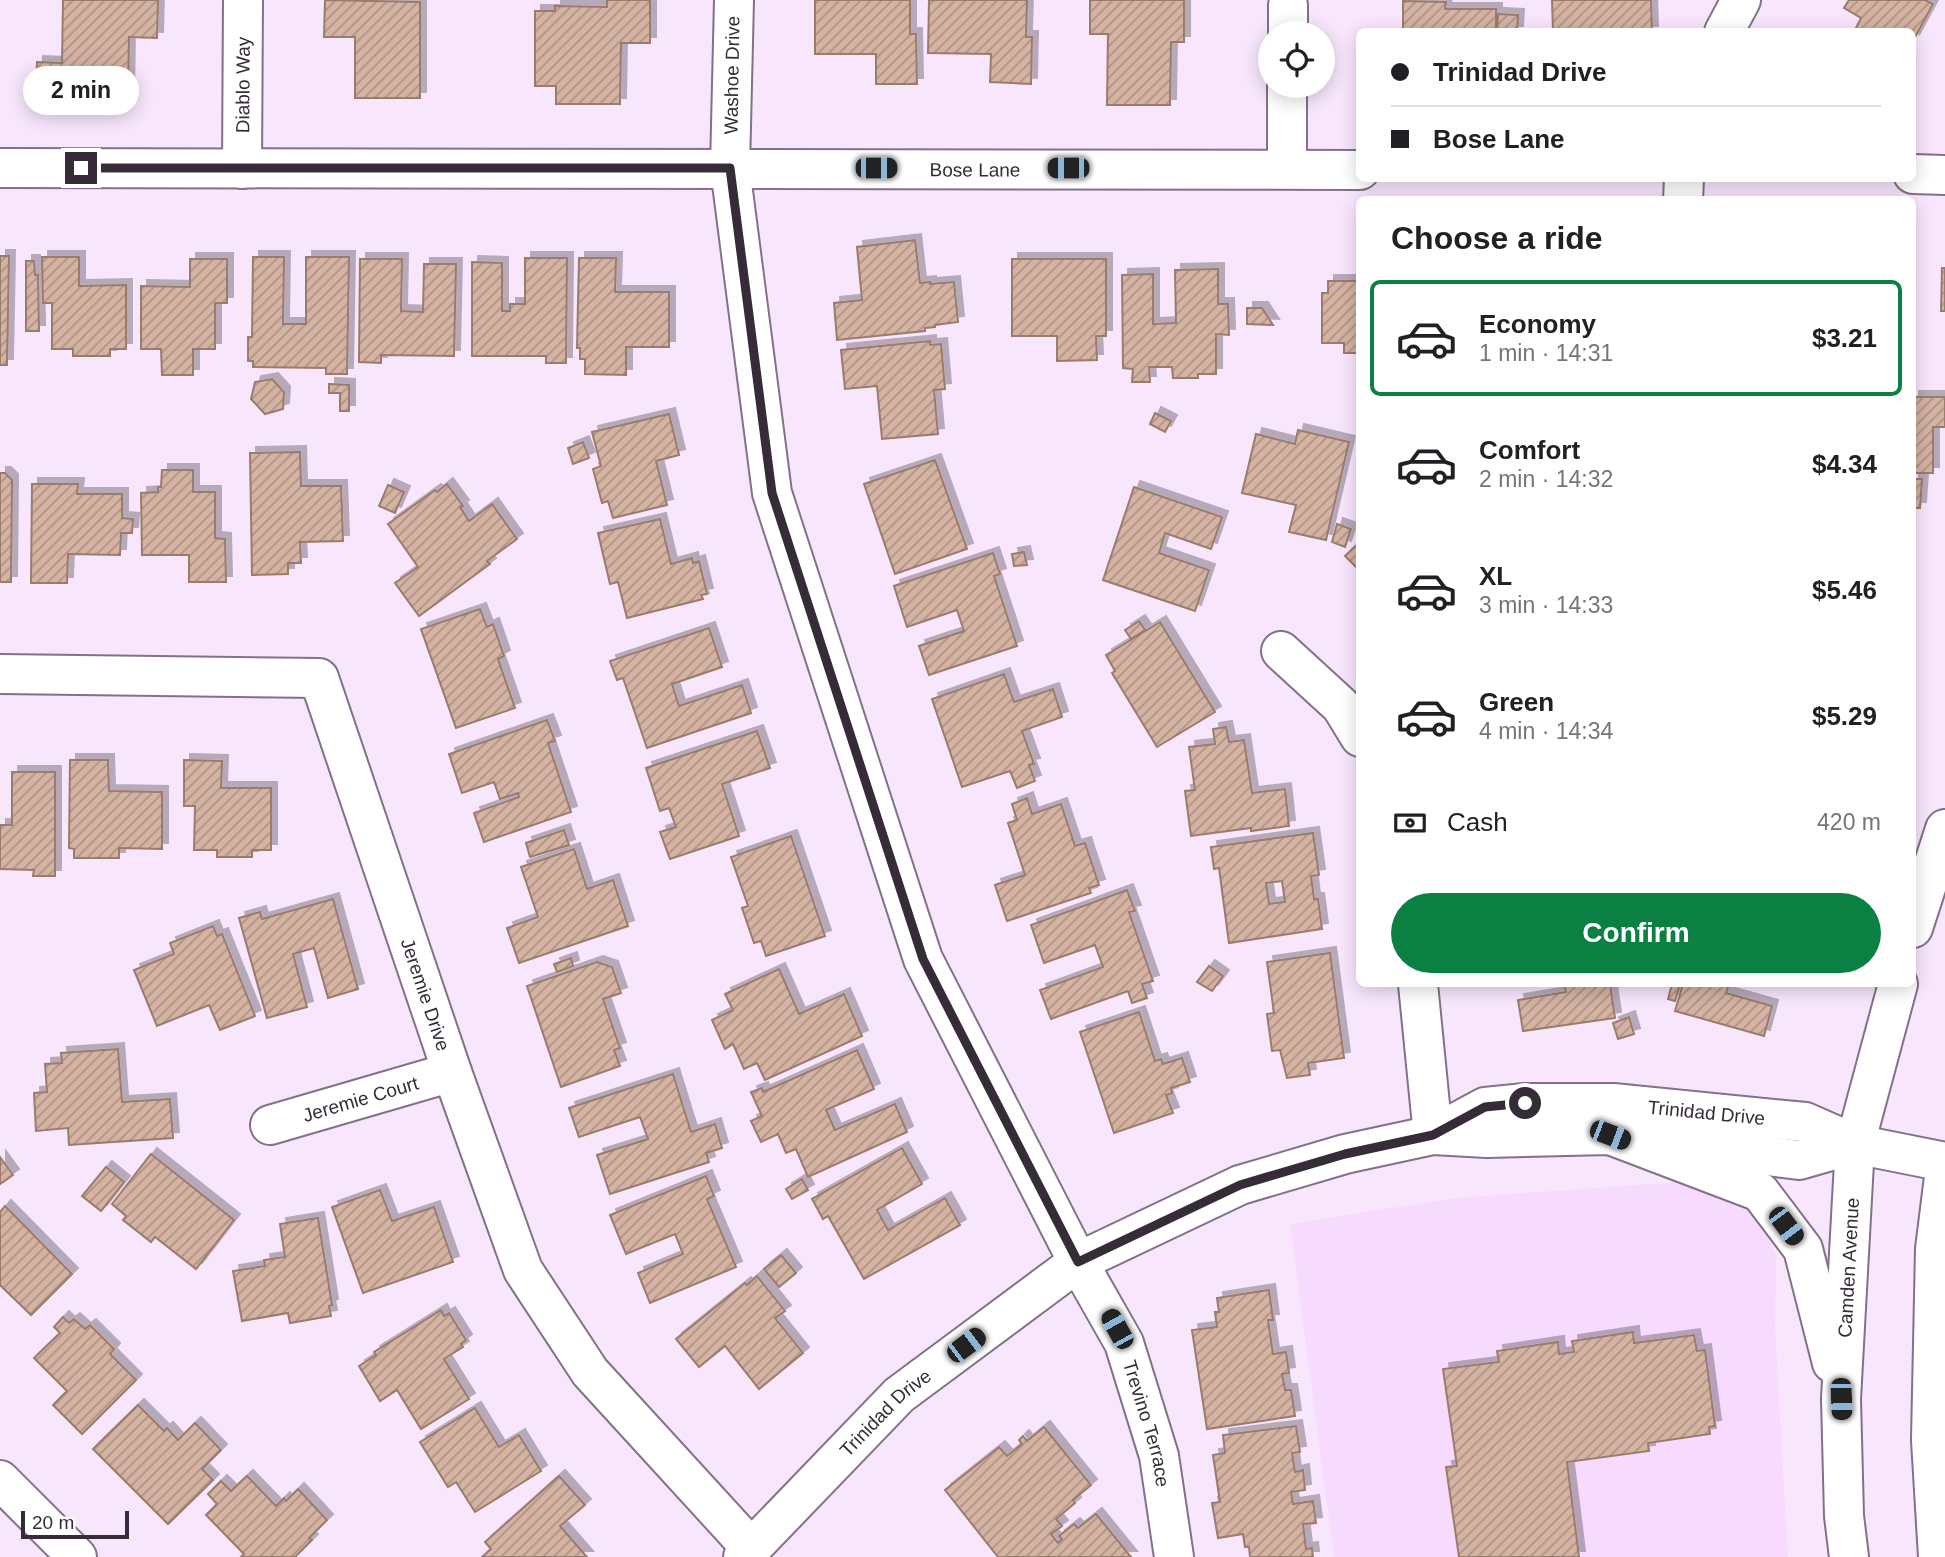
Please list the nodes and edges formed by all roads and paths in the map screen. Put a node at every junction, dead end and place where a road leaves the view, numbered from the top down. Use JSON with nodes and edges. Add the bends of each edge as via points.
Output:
{"nodes":[{"id":1,"x":243,"y":0,"type":"edge"},
{"id":2,"x":734,"y":0,"type":"edge"},
{"id":3,"x":1741,"y":0,"type":"edge"},
{"id":4,"x":1726,"y":28,"type":"edge"},
{"id":5,"x":1287,"y":98,"type":"edge"},
{"id":6,"x":0,"y":168,"type":"edge"},
{"id":7,"x":730,"y":168,"type":"junction"},
{"id":8,"x":1287,"y":168,"type":"junction"},
{"id":9,"x":242,"y":169,"type":"junction"},
{"id":10,"x":1356,"y":170,"type":"edge"},
{"id":11,"x":1916,"y":174,"type":"edge"},
{"id":12,"x":1945,"y":175,"type":"edge"},
{"id":13,"x":1281,"y":651,"type":"dead end"},
{"id":14,"x":0,"y":674,"type":"edge"},
{"id":15,"x":1356,"y":730,"type":"edge"},
{"id":16,"x":1945,"y":829,"type":"edge"},
{"id":17,"x":1916,"y":919,"type":"edge"},
{"id":18,"x":1418,"y":987,"type":"edge"},
{"id":19,"x":1897,"y":987,"type":"edge"},
{"id":20,"x":452,"y":1072,"type":"junction"},
{"id":21,"x":270,"y":1125,"type":"dead end"},
{"id":22,"x":1433,"y":1135,"type":"junction"},
{"id":23,"x":1610,"y":1135,"type":"junction"},
{"id":24,"x":1855,"y":1144,"type":"junction"},
{"id":25,"x":1945,"y":1162,"type":"edge"},
{"id":26,"x":1945,"y":1169,"type":"edge"},
{"id":27,"x":1078,"y":1262,"type":"junction"},
{"id":28,"x":1841,"y":1399,"type":"junction"},
{"id":29,"x":0,"y":1480,"type":"edge"},
{"id":30,"x":747,"y":1553,"type":"edge"},
{"id":31,"x":77,"y":1557,"type":"edge"},
{"id":32,"x":1174,"y":1557,"type":"edge"},
{"id":33,"x":1849,"y":1557,"type":"edge"},
{"id":34,"x":1938,"y":1557,"type":"edge"}],
"edges":[{"from":1,"to":9,"type":"street","name":"Diablo Way"},
{"from":2,"to":7,"type":"street","name":"Washoe Drive"},
{"from":3,"to":4,"type":"street"},
{"from":5,"to":8,"type":"street"},
{"from":6,"to":9,"type":"street","name":"Bose Lane"},
{"from":7,"to":8,"type":"street","name":"Bose Lane"},
{"from":7,"to":9,"type":"street","name":"Bose Lane"},
{"from":7,"to":27,"type":"street","name":"Washoe Drive","via":[[772,493],[923,959]]},
{"from":8,"to":10,"type":"street","name":"Bose Lane"},
{"from":11,"to":12,"type":"street"},
{"from":13,"to":15,"type":"street","via":[[1342,706]]},
{"from":14,"to":20,"type":"street","name":"Jeremie Drive","via":[[319,678]]},
{"from":16,"to":17,"type":"street"},
{"from":18,"to":22,"type":"street"},
{"from":19,"to":24,"type":"street","name":"Camden Avenue"},
{"from":20,"to":21,"type":"street","name":"Jeremie Court"},
{"from":20,"to":30,"type":"street","name":"Jeremie Drive","via":[[523,1270],[590,1373]]},
{"from":22,"to":23,"type":"street","name":"Trinidad Drive"},
{"from":22,"to":24,"type":"street","name":"Trinidad Drive","via":[[1485,1107],[1613,1103],[1805,1122]]},
{"from":22,"to":27,"type":"street","name":"Trinidad Drive","via":[[1345,1154],[1240,1185]]},
{"from":23,"to":24,"type":"street","name":"Trinidad Drive","via":[[1799,1160]]},
{"from":23,"to":28,"type":"street","via":[[1760,1192],[1803,1249]]},
{"from":24,"to":25,"type":"street","name":"Trinidad Drive"},
{"from":24,"to":28,"type":"street","name":"Camden Avenue"},
{"from":26,"to":34,"type":"street","via":[[1935,1249],[1931,1440]]},
{"from":27,"to":30,"type":"street","name":"Trinidad Drive","via":[[899,1395]]},
{"from":27,"to":32,"type":"street","name":"Trevino Terrace","via":[[1124,1343],[1159,1456]]},
{"from":28,"to":33,"type":"street","name":"Camden Avenue"},
{"from":29,"to":31,"type":"street"}]}
